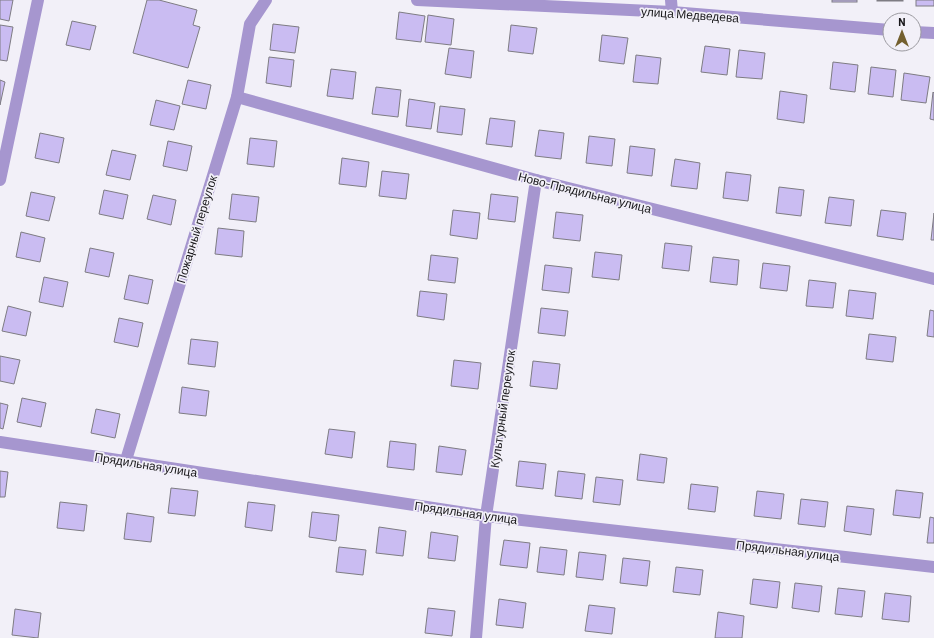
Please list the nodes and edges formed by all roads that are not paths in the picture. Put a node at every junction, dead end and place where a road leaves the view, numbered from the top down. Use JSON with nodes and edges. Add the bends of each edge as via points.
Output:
{"nodes":[{"id":1,"x":38,"y":0,"type":"edge"},
{"id":2,"x":266,"y":0,"type":"edge"},
{"id":3,"x":417,"y":0,"type":"edge"},
{"id":4,"x":671,"y":0,"type":"edge"},
{"id":5,"x":672,"y":12,"type":"junction"},
{"id":6,"x":882,"y":29,"type":"edge"},
{"id":7,"x":922,"y":33,"type":"edge"},
{"id":8,"x":934,"y":34,"type":"edge"},
{"id":9,"x":237,"y":97,"type":"junction"},
{"id":10,"x":0,"y":180,"type":"edge"},
{"id":11,"x":536,"y":180,"type":"junction"},
{"id":12,"x":934,"y":279,"type":"edge"},
{"id":13,"x":0,"y":442,"type":"edge"},
{"id":14,"x":126,"y":460,"type":"junction"},
{"id":15,"x":486,"y":516,"type":"junction"},
{"id":16,"x":934,"y":567,"type":"edge"},
{"id":17,"x":476,"y":638,"type":"edge"}],
"edges":[{"from":1,"to":10,"type":"street"},
{"from":2,"to":9,"type":"street","name":"Пожарный переулок","via":[[250,24]]},
{"from":3,"to":5,"type":"street","name":"улица Медведева"},
{"from":4,"to":5,"type":"street"},
{"from":5,"to":6,"type":"street","name":"улица Медведева"},
{"from":7,"to":8,"type":"street"},
{"from":9,"to":11,"type":"street","name":"Ново-Прядильная улица"},
{"from":9,"to":14,"type":"street","name":"Пожарный переулок"},
{"from":11,"to":12,"type":"street","name":"Ново-Прядильная улица"},
{"from":11,"to":15,"type":"street","name":"Культурный переулок"},
{"from":13,"to":14,"type":"street","name":"Прядильная улица"},
{"from":14,"to":15,"type":"street","name":"Прядильная улица"},
{"from":15,"to":16,"type":"street","name":"Прядильная улица"},
{"from":15,"to":17,"type":"street","name":"Культурный переулок"}]}
